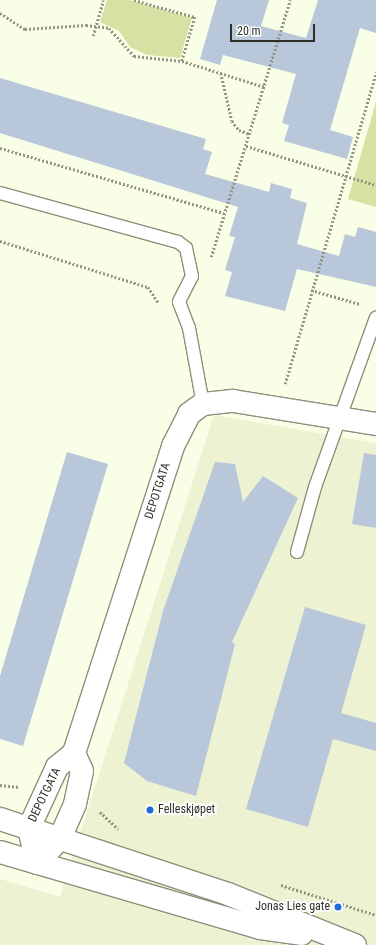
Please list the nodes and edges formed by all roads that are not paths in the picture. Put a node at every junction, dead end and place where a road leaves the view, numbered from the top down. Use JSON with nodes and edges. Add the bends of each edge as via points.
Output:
{"nodes":[{"id":1,"x":0,"y":193,"type":"edge"},
{"id":2,"x":376,"y":318,"type":"edge"},
{"id":3,"x":204,"y":404,"type":"junction"},
{"id":4,"x":339,"y":418,"type":"junction"},
{"id":5,"x":376,"y":424,"type":"edge"},
{"id":6,"x":297,"y":552,"type":"dead end"},
{"id":7,"x":74,"y":753,"type":"junction"},
{"id":8,"x":0,"y":819,"type":"edge"},
{"id":9,"x":30,"y":828,"type":"junction"},
{"id":10,"x":60,"y":838,"type":"junction"},
{"id":11,"x":0,"y":852,"type":"edge"},
{"id":12,"x":37,"y":862,"type":"junction"},
{"id":13,"x":331,"y":938,"type":"junction"},
{"id":14,"x":354,"y":945,"type":"edge"}],
"edges":[{"from":1,"to":3,"type":"lane","via":[[178,242],[186,248],[192,276],[180,302],[189,328]]},
{"from":2,"to":4,"type":"lane"},
{"from":3,"to":4,"type":"street","via":[[233,401]]},
{"from":3,"to":7,"type":"street","name":"DEPOTGATA","via":[[189,414],[177,434]]},
{"from":4,"to":5,"type":"street"},
{"from":4,"to":6,"type":"lane"},
{"from":7,"to":9,"type":"street","name":"DEPOTGATA","via":[[57,767]]},
{"from":7,"to":10,"type":"street","name":"DEPOTGATA","via":[[82,771]]},
{"from":8,"to":9,"type":"street"},
{"from":9,"to":10,"type":"street"},
{"from":9,"to":12,"type":"street","name":"DEPOTGATA"},
{"from":10,"to":12,"type":"street","name":"DEPOTGATA"},
{"from":10,"to":13,"type":"street","via":[[228,894]]},
{"from":11,"to":12,"type":"street"},
{"from":12,"to":13,"type":"street","via":[[260,928]]},
{"from":13,"to":14,"type":"street"}]}
